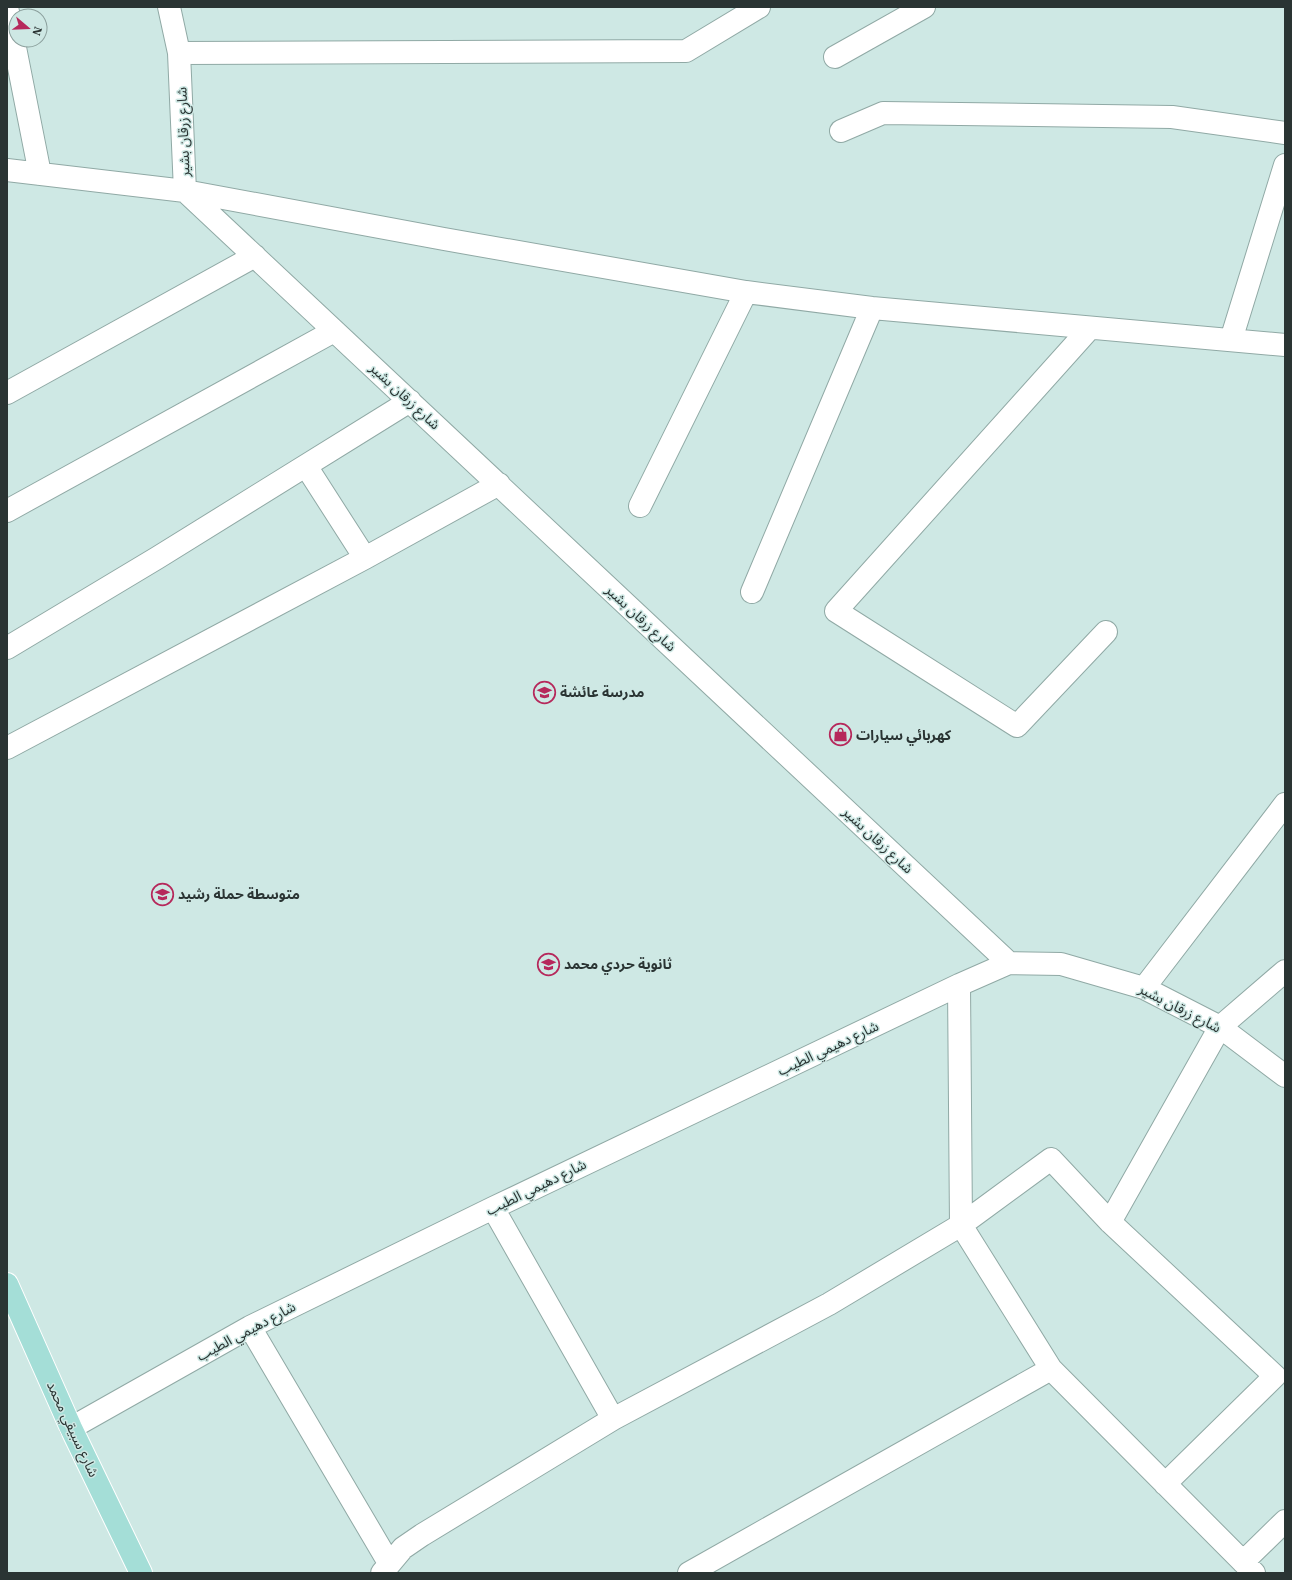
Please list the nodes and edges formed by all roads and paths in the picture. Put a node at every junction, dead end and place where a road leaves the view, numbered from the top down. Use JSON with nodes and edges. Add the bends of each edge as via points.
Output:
{"nodes":[{"id":1,"x":7,"y":7,"type":"edge"},
{"id":2,"x":169,"y":7,"type":"edge"},
{"id":3,"x":759,"y":7,"type":"edge"},
{"id":4,"x":924,"y":7,"type":"edge"},
{"id":5,"x":179,"y":53,"type":"junction"},
{"id":6,"x":835,"y":57,"type":"dead end"},
{"id":7,"x":841,"y":131,"type":"dead end"},
{"id":8,"x":1285,"y":133,"type":"edge"},
{"id":9,"x":1285,"y":165,"type":"edge"},
{"id":10,"x":7,"y":170,"type":"edge"},
{"id":11,"x":40,"y":174,"type":"junction"},
{"id":12,"x":185,"y":191,"type":"junction"},
{"id":13,"x":255,"y":256,"type":"junction"},
{"id":14,"x":746,"y":292,"type":"junction"},
{"id":15,"x":872,"y":308,"type":"junction"},
{"id":16,"x":1090,"y":328,"type":"junction"},
{"id":17,"x":334,"y":330,"type":"junction"},
{"id":18,"x":1231,"y":340,"type":"junction"},
{"id":19,"x":1285,"y":345,"type":"edge"},
{"id":20,"x":7,"y":393,"type":"edge"},
{"id":21,"x":410,"y":401,"type":"junction"},
{"id":22,"x":306,"y":466,"type":"junction"},
{"id":23,"x":499,"y":484,"type":"junction"},
{"id":24,"x":640,"y":506,"type":"dead end"},
{"id":25,"x":7,"y":511,"type":"edge"},
{"id":26,"x":365,"y":558,"type":"junction"},
{"id":27,"x":752,"y":592,"type":"dead end"},
{"id":28,"x":1106,"y":632,"type":"dead end"},
{"id":29,"x":7,"y":648,"type":"edge"},
{"id":30,"x":7,"y":748,"type":"edge"},
{"id":31,"x":1285,"y":804,"type":"edge"},
{"id":32,"x":1009,"y":963,"type":"junction"},
{"id":33,"x":1285,"y":970,"type":"edge"},
{"id":34,"x":960,"y":985,"type":"junction"},
{"id":35,"x":1144,"y":988,"type":"junction"},
{"id":36,"x":1220,"y":1027,"type":"junction"},
{"id":37,"x":1285,"y":1076,"type":"edge"},
{"id":38,"x":493,"y":1208,"type":"junction"},
{"id":39,"x":1110,"y":1222,"type":"junction"},
{"id":40,"x":961,"y":1225,"type":"junction"},
{"id":41,"x":7,"y":1284,"type":"edge"},
{"id":42,"x":250,"y":1327,"type":"junction"},
{"id":43,"x":1051,"y":1369,"type":"junction"},
{"id":44,"x":613,"y":1419,"type":"junction"},
{"id":45,"x":71,"y":1428,"type":"junction"},
{"id":46,"x":1165,"y":1484,"type":"junction"},
{"id":47,"x":1285,"y":1521,"type":"edge"},
{"id":48,"x":1248,"y":1567,"type":"edge"},
{"id":49,"x":386,"y":1568,"type":"edge"},
{"id":50,"x":141,"y":1573,"type":"edge"},
{"id":51,"x":689,"y":1573,"type":"edge"}],
"edges":[{"from":1,"to":11,"type":"street"},
{"from":2,"to":5,"type":"street","name":"شارع زرقان بشير"},
{"from":3,"to":5,"type":"street","via":[[686,51]]},
{"from":4,"to":6,"type":"street"},
{"from":5,"to":12,"type":"street","name":"شارع زرقان بشير"},
{"from":7,"to":8,"type":"street","via":[[883,114],[1172,117]]},
{"from":9,"to":18,"type":"street"},
{"from":10,"to":11,"type":"street"},
{"from":11,"to":12,"type":"street"},
{"from":12,"to":13,"type":"street","name":"شارع زرقان بشير"},
{"from":12,"to":14,"type":"street"},
{"from":13,"to":17,"type":"street","name":"شارع زرقان بشير"},
{"from":13,"to":20,"type":"street"},
{"from":14,"to":15,"type":"street"},
{"from":14,"to":24,"type":"street"},
{"from":15,"to":16,"type":"street"},
{"from":15,"to":27,"type":"street"},
{"from":16,"to":18,"type":"street"},
{"from":16,"to":28,"type":"street","via":[[836,611],[1017,726]]},
{"from":17,"to":21,"type":"street","name":"شارع زرقان بشير"},
{"from":17,"to":25,"type":"street"},
{"from":18,"to":19,"type":"street"},
{"from":21,"to":22,"type":"street"},
{"from":21,"to":23,"type":"street","name":"شارع زرقان بشير"},
{"from":22,"to":26,"type":"street"},
{"from":22,"to":29,"type":"street"},
{"from":23,"to":26,"type":"street"},
{"from":23,"to":32,"type":"street","name":"شارع زرقان بشير"},
{"from":26,"to":30,"type":"street"},
{"from":31,"to":35,"type":"street"},
{"from":32,"to":34,"type":"street","name":"شارع دهيمي الطيب"},
{"from":32,"to":35,"type":"street","name":"شارع زرقان بشير","via":[[1061,964]]},
{"from":33,"to":36,"type":"street"},
{"from":34,"to":38,"type":"street","name":"شارع دهيمي الطيب"},
{"from":34,"to":40,"type":"street"},
{"from":35,"to":36,"type":"street","name":"شارع زرقان بشير"},
{"from":36,"to":37,"type":"street","name":"شارع زرقان بشير"},
{"from":36,"to":39,"type":"street"},
{"from":38,"to":42,"type":"street","name":"شارع دهيمي الطيب"},
{"from":38,"to":44,"type":"street"},
{"from":39,"to":40,"type":"street","via":[[1052,1159]]},
{"from":39,"to":46,"type":"street","via":[[1276,1376]]},
{"from":40,"to":43,"type":"street"},
{"from":40,"to":44,"type":"street","via":[[829,1304]]},
{"from":41,"to":45,"type":"main road","name":"شارع سبيقي محمد"},
{"from":42,"to":45,"type":"street","name":"شارع دهيمي الطيب"},
{"from":42,"to":49,"type":"street"},
{"from":43,"to":46,"type":"street"},
{"from":43,"to":51,"type":"street"},
{"from":44,"to":49,"type":"street","via":[[422,1535],[403,1548]]},
{"from":45,"to":50,"type":"main road","name":"شارع سبيقي محمد"},
{"from":46,"to":48,"type":"street"},
{"from":47,"to":48,"type":"street"}]}
